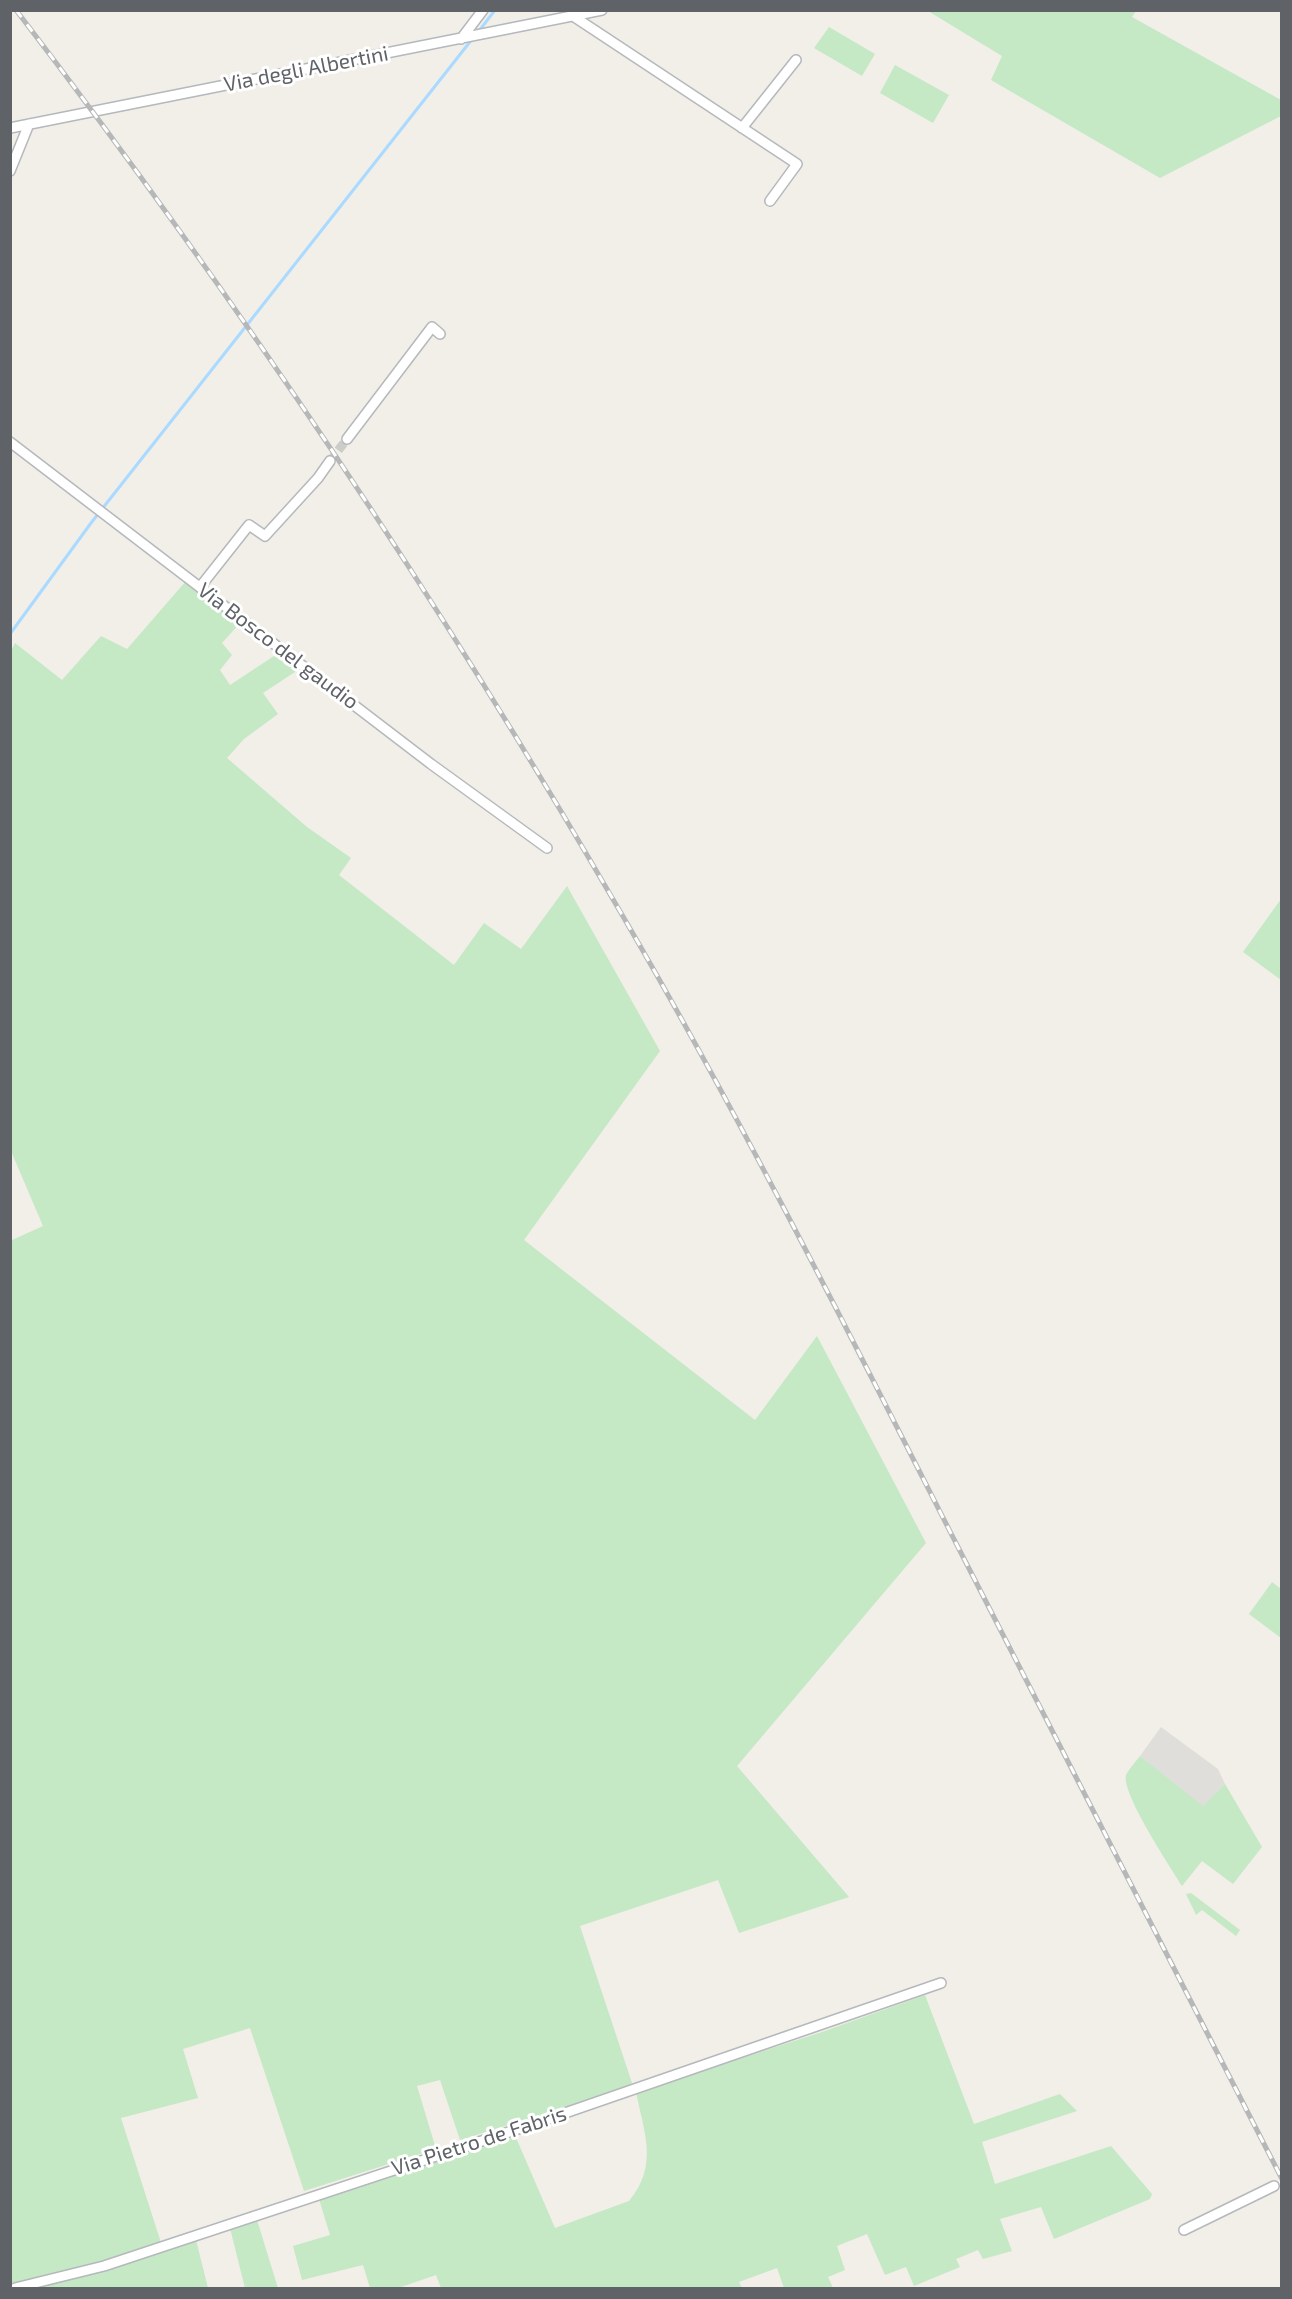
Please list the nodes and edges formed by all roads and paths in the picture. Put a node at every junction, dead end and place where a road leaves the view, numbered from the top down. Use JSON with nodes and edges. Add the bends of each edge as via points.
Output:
{"nodes":[{"id":1,"x":483,"y":10,"type":"edge"},
{"id":2,"x":602,"y":10,"type":"edge"},
{"id":3,"x":573,"y":16,"type":"junction"},
{"id":4,"x":465,"y":38,"type":"junction"},
{"id":5,"x":796,"y":60,"type":"dead end"},
{"id":6,"x":29,"y":124,"type":"junction"},
{"id":7,"x":10,"y":128,"type":"edge"},
{"id":8,"x":742,"y":128,"type":"junction"},
{"id":9,"x":10,"y":171,"type":"edge"},
{"id":10,"x":770,"y":201,"type":"dead end"},
{"id":11,"x":440,"y":334,"type":"dead end"},
{"id":12,"x":347,"y":439,"type":"tunnel mouth"},
{"id":13,"x":10,"y":442,"type":"edge"},
{"id":14,"x":330,"y":461,"type":"tunnel mouth"},
{"id":15,"x":200,"y":587,"type":"junction"},
{"id":16,"x":547,"y":848,"type":"dead end"},
{"id":17,"x":941,"y":1983,"type":"dead end"},
{"id":18,"x":1274,"y":2186,"type":"dead end"},
{"id":19,"x":1184,"y":2230,"type":"dead end"},
{"id":20,"x":15,"y":2289,"type":"edge"}],
"edges":[{"from":1,"to":4,"type":"street"},
{"from":2,"to":3,"type":"street","name":"Via degli Albertini"},
{"from":3,"to":4,"type":"street","name":"Via degli Albertini"},
{"from":3,"to":8,"type":"street"},
{"from":4,"to":6,"type":"street","name":"Via degli Albertini"},
{"from":5,"to":8,"type":"street"},
{"from":6,"to":7,"type":"street","name":"Via degli Albertini"},
{"from":6,"to":9,"type":"street"},
{"from":8,"to":10,"type":"street","via":[[797,164]]},
{"from":11,"to":12,"type":"street","via":[[432,327]]},
{"from":13,"to":15,"type":"street","name":"Via Bosco del gaudio"},
{"from":14,"to":15,"type":"street","via":[[265,536],[249,525]]},
{"from":15,"to":16,"type":"street","name":"Via Bosco del gaudio"},
{"from":17,"to":20,"type":"street","name":"Via Pietro de Fabris","via":[[104,2266]]},
{"from":18,"to":19,"type":"street"}]}
